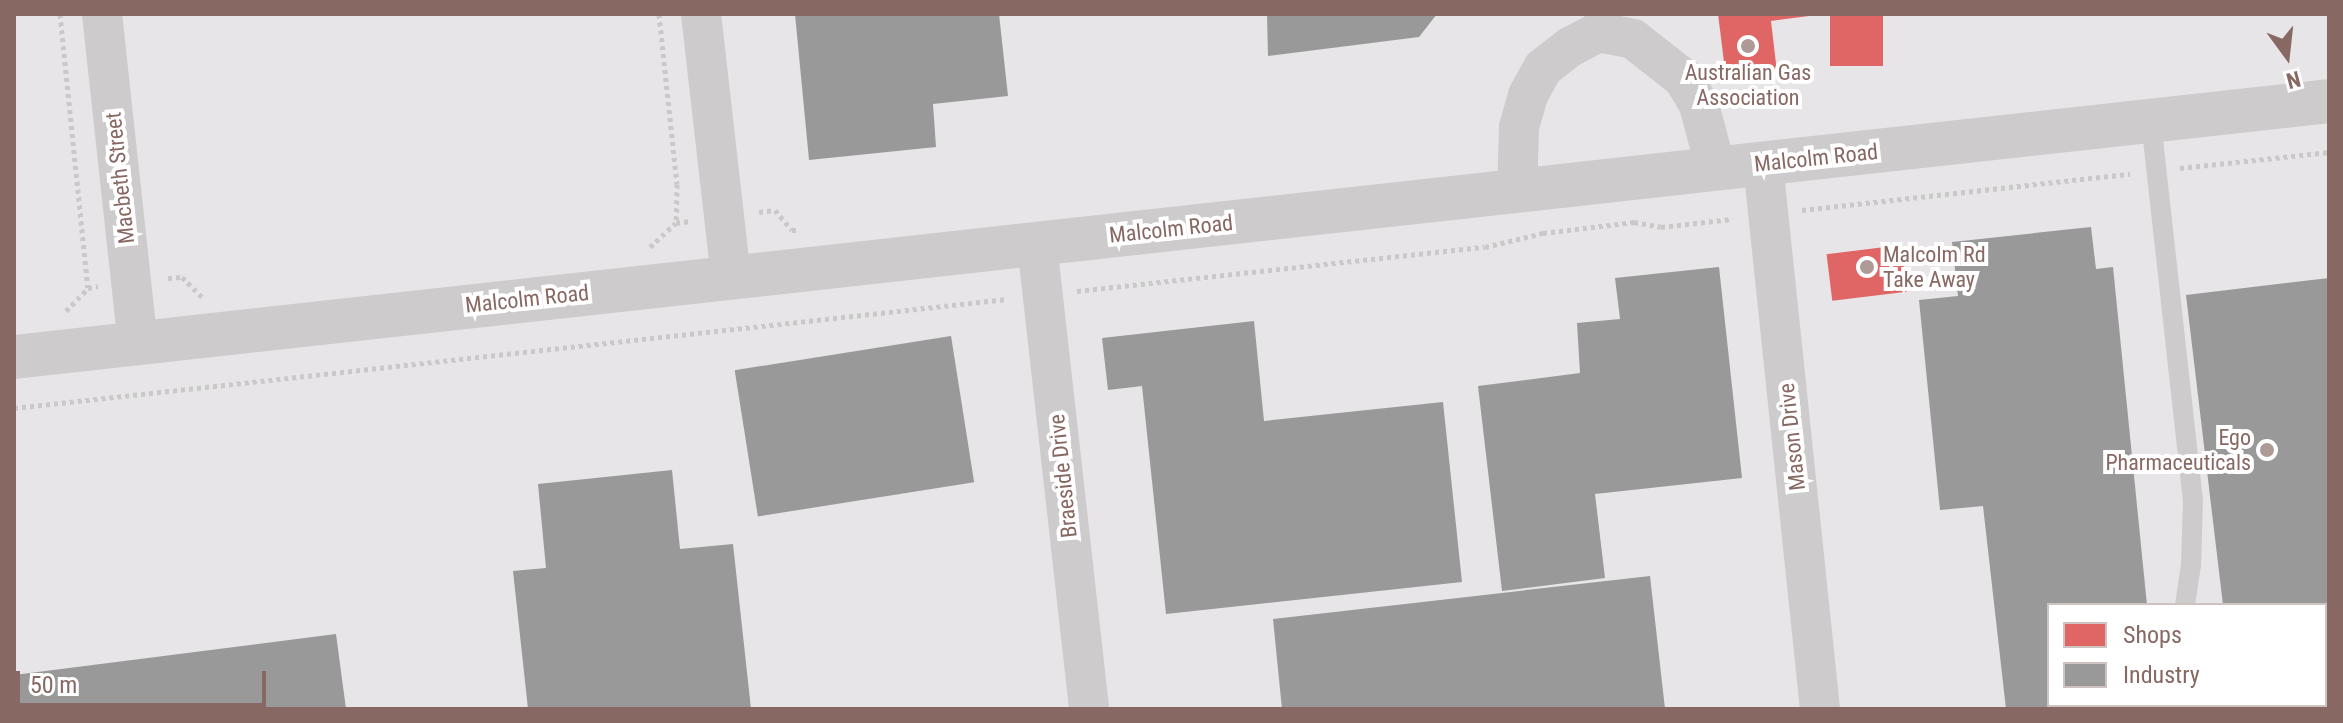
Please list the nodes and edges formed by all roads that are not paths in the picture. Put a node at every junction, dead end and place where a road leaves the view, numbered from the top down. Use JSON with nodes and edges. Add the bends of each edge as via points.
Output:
{"nodes":[{"id":1,"x":102,"y":14,"type":"edge"},
{"id":2,"x":701,"y":14,"type":"edge"},
{"id":3,"x":1597,"y":23,"type":"edge"},
{"id":4,"x":2329,"y":101,"type":"edge"},
{"id":5,"x":2151,"y":121,"type":"junction"},
{"id":6,"x":1763,"y":164,"type":"junction"},
{"id":7,"x":1716,"y":169,"type":"junction"},
{"id":8,"x":1517,"y":192,"type":"junction"},
{"id":9,"x":1037,"y":244,"type":"junction"},
{"id":10,"x":731,"y":277,"type":"junction"},
{"id":11,"x":138,"y":343,"type":"junction"},
{"id":12,"x":14,"y":357,"type":"edge"},
{"id":13,"x":2185,"y":603,"type":"edge"},
{"id":14,"x":1089,"y":709,"type":"edge"},
{"id":15,"x":1820,"y":709,"type":"edge"}],
"edges":[{"from":1,"to":11,"type":"street","name":"Macbeth Street"},
{"from":2,"to":10,"type":"street"},
{"from":3,"to":7,"type":"street","via":[[1633,39],[1683,78],[1699,105]]},
{"from":3,"to":8,"type":"street","via":[[1543,68],[1528,95],[1519,127]]},
{"from":4,"to":5,"type":"street","name":"Malcolm Road"},
{"from":5,"to":6,"type":"street","name":"Malcolm Road"},
{"from":5,"to":13,"type":"lane","via":[[2193,499]]},
{"from":6,"to":7,"type":"street","name":"Malcolm Road"},
{"from":6,"to":15,"type":"street","name":"Mason Drive"},
{"from":7,"to":8,"type":"street","name":"Malcolm Road"},
{"from":8,"to":9,"type":"street","name":"Malcolm Road"},
{"from":9,"to":10,"type":"street","name":"Malcolm Road"},
{"from":9,"to":14,"type":"street","name":"Braeside Drive"},
{"from":10,"to":11,"type":"street","name":"Malcolm Road"},
{"from":11,"to":12,"type":"street","name":"Malcolm Road"}]}
